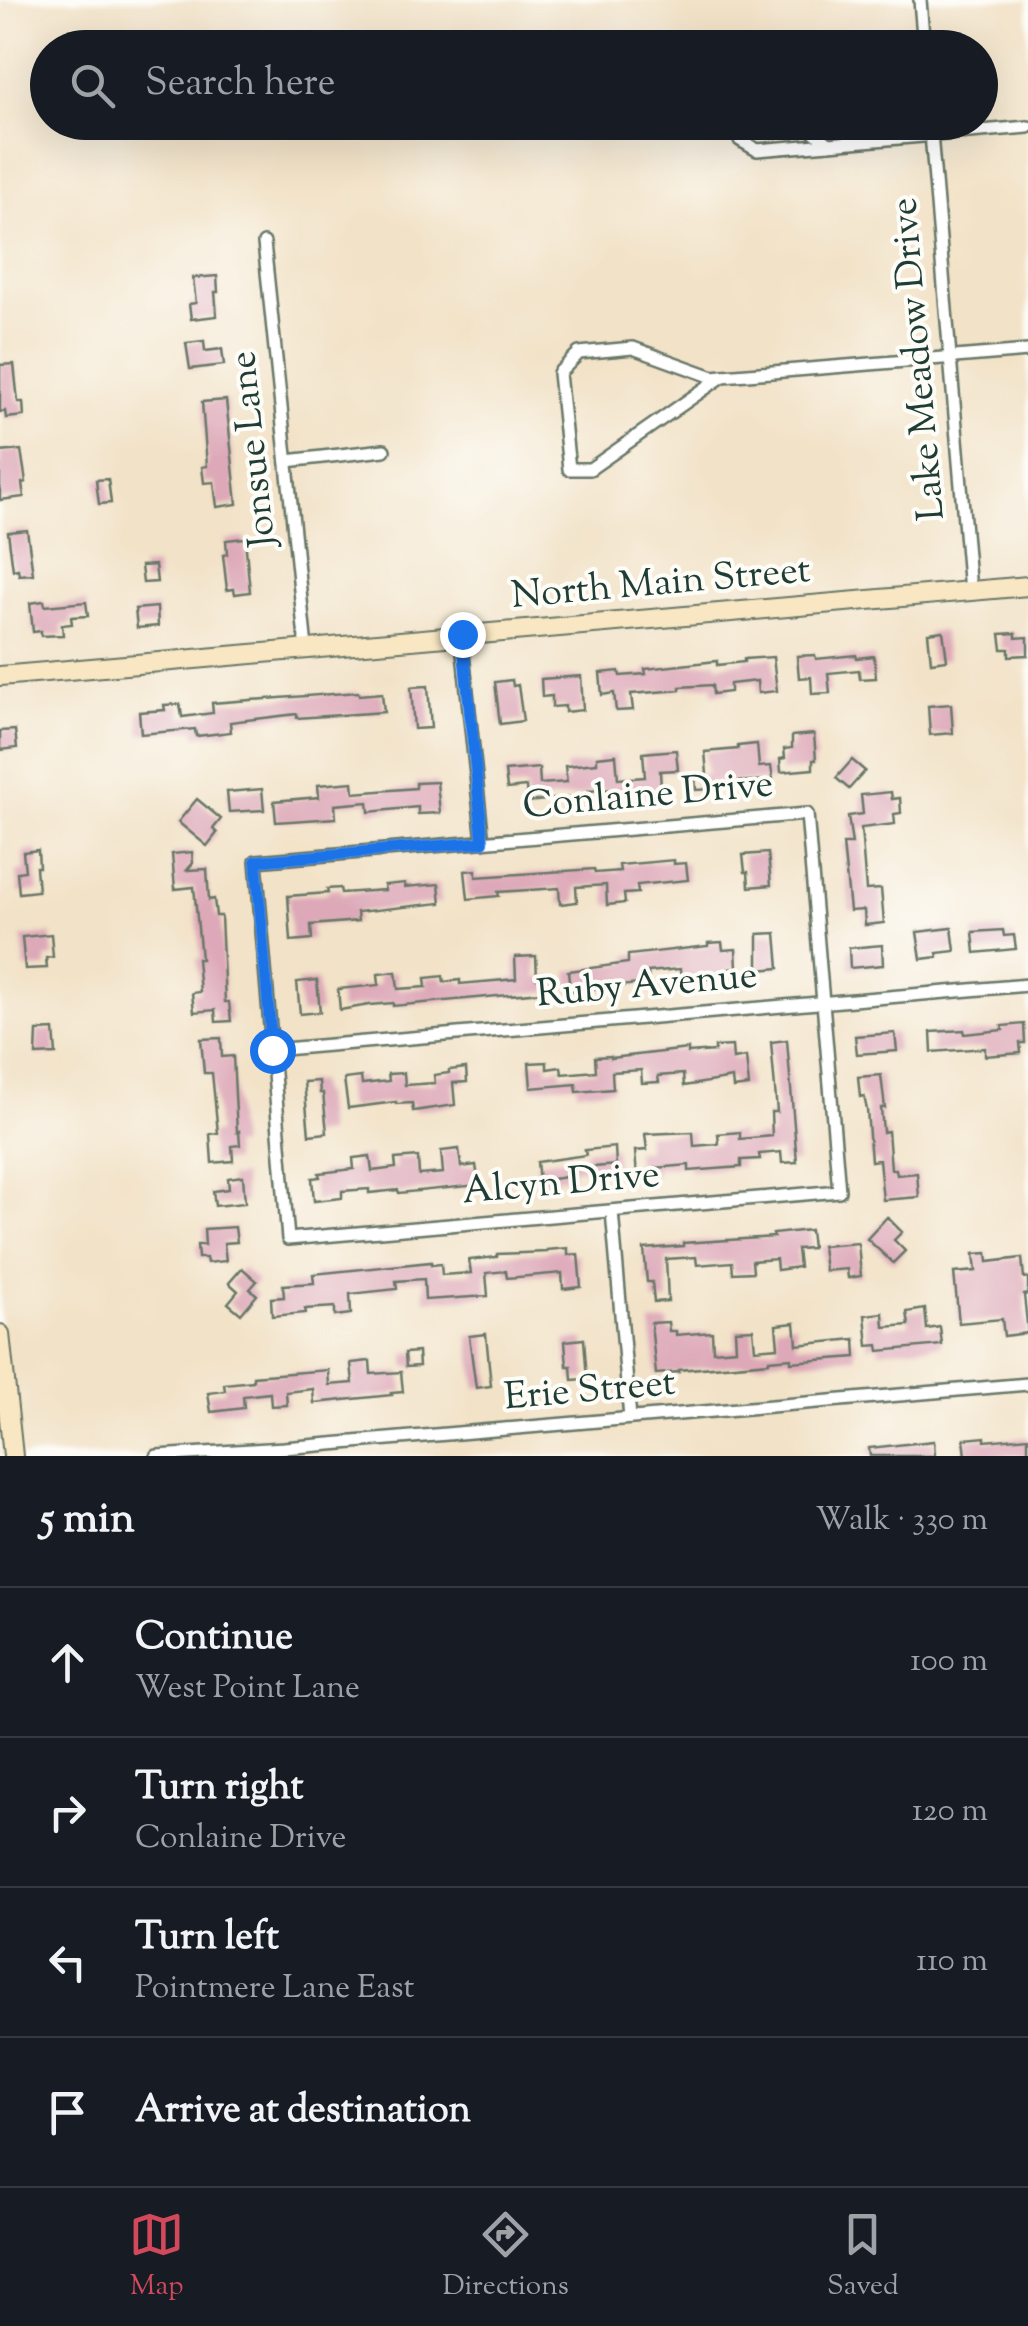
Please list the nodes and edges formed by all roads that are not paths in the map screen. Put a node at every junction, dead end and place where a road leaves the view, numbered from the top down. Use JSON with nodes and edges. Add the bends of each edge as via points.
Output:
{"nodes":[{"id":1,"x":920,"y":0,"type":"edge"},
{"id":2,"x":922,"y":30,"type":"edge"},
{"id":3,"x":998,"y":128,"type":"edge"},
{"id":4,"x":1028,"y":128,"type":"edge"},
{"id":5,"x":740,"y":140,"type":"edge"},
{"id":6,"x":824,"y":140,"type":"edge"},
{"id":7,"x":856,"y":140,"type":"edge"},
{"id":8,"x":931,"y":140,"type":"edge"},
{"id":9,"x":829,"y":144,"type":"junction"},
{"id":10,"x":264,"y":244,"type":"dead end"},
{"id":11,"x":1028,"y":350,"type":"edge"},
{"id":12,"x":950,"y":357,"type":"junction"},
{"id":13,"x":723,"y":376,"type":"junction"},
{"id":14,"x":384,"y":450,"type":"dead end"},
{"id":15,"x":286,"y":460,"type":"junction"},
{"id":16,"x":1028,"y":586,"type":"edge"},
{"id":17,"x":970,"y":591,"type":"junction"},
{"id":18,"x":462,"y":634,"type":"junction"},
{"id":19,"x":306,"y":648,"type":"junction"},
{"id":20,"x":0,"y":676,"type":"edge"},
{"id":21,"x":483,"y":842,"type":"junction"},
{"id":22,"x":1028,"y":985,"type":"edge"},
{"id":23,"x":823,"y":1002,"type":"junction"},
{"id":24,"x":272,"y":1050,"type":"junction"},
{"id":25,"x":612,"y":1211,"type":"junction"},
{"id":26,"x":0,"y":1334,"type":"edge"},
{"id":27,"x":1028,"y":1384,"type":"edge"},
{"id":28,"x":630,"y":1418,"type":"junction"},
{"id":29,"x":284,"y":1452,"type":"edge"},
{"id":30,"x":13,"y":1456,"type":"edge"},
{"id":31,"x":157,"y":1456,"type":"edge"}],
"edges":[{"from":1,"to":2,"type":"street"},
{"from":3,"to":4,"type":"street"},
{"from":5,"to":9,"type":"street","via":[[756,150]]},
{"from":6,"to":9,"type":"street"},
{"from":7,"to":9,"type":"street"},
{"from":8,"to":12,"type":"street","name":"Lake Meadow Drive"},
{"from":10,"to":15,"type":"street","name":"Jonsue Lane"},
{"from":11,"to":12,"type":"street"},
{"from":12,"to":13,"type":"street"},
{"from":12,"to":17,"type":"street","name":"Lake Meadow Drive"},
{"from":13,"to":13,"type":"street","via":[[633,348],[579,353],[560,373],[570,469],[590,469]]},
{"from":14,"to":15,"type":"street"},
{"from":15,"to":19,"type":"street","name":"Jonsue Lane"},
{"from":16,"to":17,"type":"main road","name":"North Main Street"},
{"from":17,"to":18,"type":"main road","name":"North Main Street"},
{"from":18,"to":19,"type":"main road","name":"North Main Street"},
{"from":18,"to":21,"type":"street"},
{"from":19,"to":20,"type":"main road","name":"North Main Street"},
{"from":21,"to":23,"type":"street","name":"Conlaine Drive","via":[[807,814]]},
{"from":21,"to":24,"type":"street","name":"Conlaine Drive","via":[[256,861]]},
{"from":22,"to":23,"type":"street","name":"Ruby Avenue"},
{"from":23,"to":24,"type":"street","name":"Ruby Avenue"},
{"from":23,"to":25,"type":"street","name":"Alcyn Drive","via":[[839,1191]]},
{"from":24,"to":25,"type":"street","name":"Alcyn Drive","via":[[288,1238]]},
{"from":25,"to":28,"type":"street"},
{"from":26,"to":30,"type":"main road"},
{"from":27,"to":28,"type":"street","name":"Erie Street"},
{"from":28,"to":29,"type":"street","name":"Erie Street"},
{"from":29,"to":31,"type":"street","name":"Erie Street"}]}
